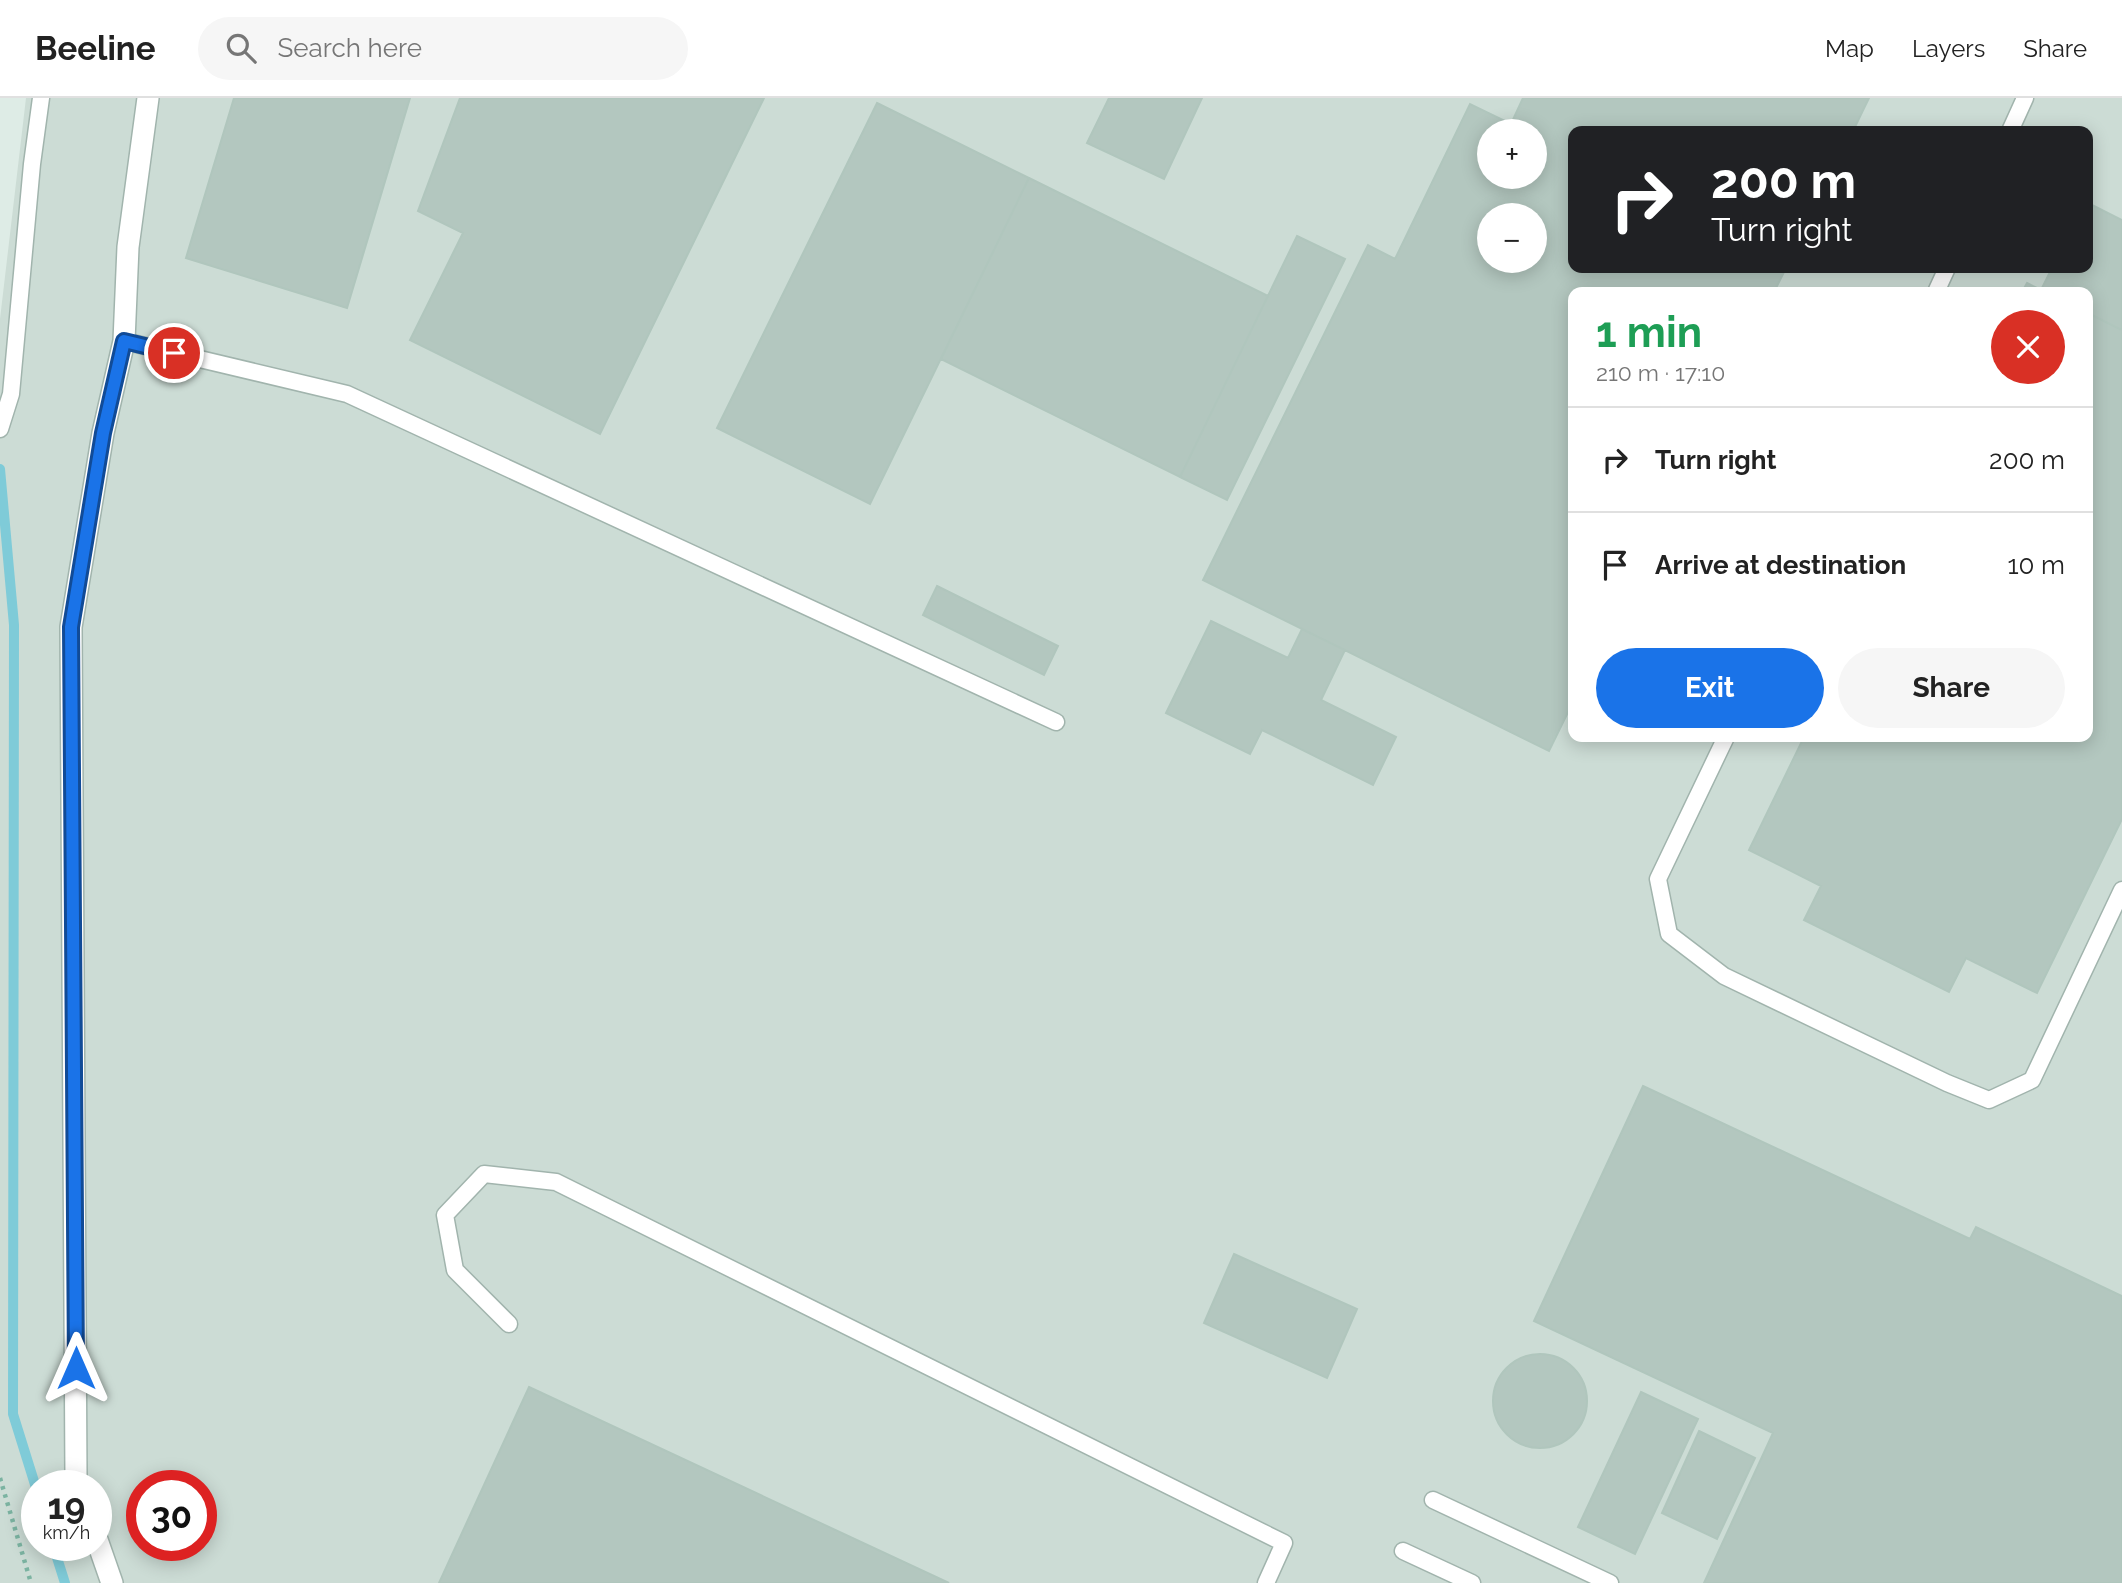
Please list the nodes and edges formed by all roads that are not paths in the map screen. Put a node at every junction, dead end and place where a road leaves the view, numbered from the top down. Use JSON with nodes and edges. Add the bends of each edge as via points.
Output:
{"nodes":[{"id":1,"x":41,"y":98,"type":"edge"},
{"id":2,"x":148,"y":98,"type":"edge"},
{"id":3,"x":2025,"y":98,"type":"edge"},
{"id":4,"x":2012,"y":126,"type":"edge"},
{"id":5,"x":124,"y":341,"type":"junction"},
{"id":6,"x":0,"y":429,"type":"edge"},
{"id":7,"x":1056,"y":722,"type":"dead end"},
{"id":8,"x":1724,"y":742,"type":"edge"},
{"id":9,"x":2122,"y":890,"type":"edge"},
{"id":10,"x":509,"y":1324,"type":"dead end"},
{"id":11,"x":77,"y":1470,"type":"edge"},
{"id":12,"x":1433,"y":1500,"type":"dead end"},
{"id":13,"x":1403,"y":1551,"type":"dead end"},
{"id":14,"x":104,"y":1561,"type":"edge"},
{"id":15,"x":112,"y":1583,"type":"edge"},
{"id":16,"x":1266,"y":1583,"type":"edge"},
{"id":17,"x":1472,"y":1583,"type":"edge"},
{"id":18,"x":1610,"y":1583,"type":"edge"}],
"edges":[{"from":1,"to":6,"type":"lane","via":[[12,394]]},
{"from":2,"to":5,"type":"street","via":[[128,247]]},
{"from":3,"to":4,"type":"lane"},
{"from":5,"to":7,"type":"lane","via":[[347,394]]},
{"from":5,"to":11,"type":"street","via":[[103,433],[71,627]]},
{"from":8,"to":9,"type":"lane","via":[[1658,879],[1669,934],[1724,976],[1989,1100],[2032,1080]]},
{"from":10,"to":16,"type":"lane","via":[[455,1270],[445,1215],[484,1174],[556,1182],[1284,1544]]},
{"from":12,"to":18,"type":"lane"},
{"from":13,"to":17,"type":"lane"},
{"from":14,"to":15,"type":"street"}]}
